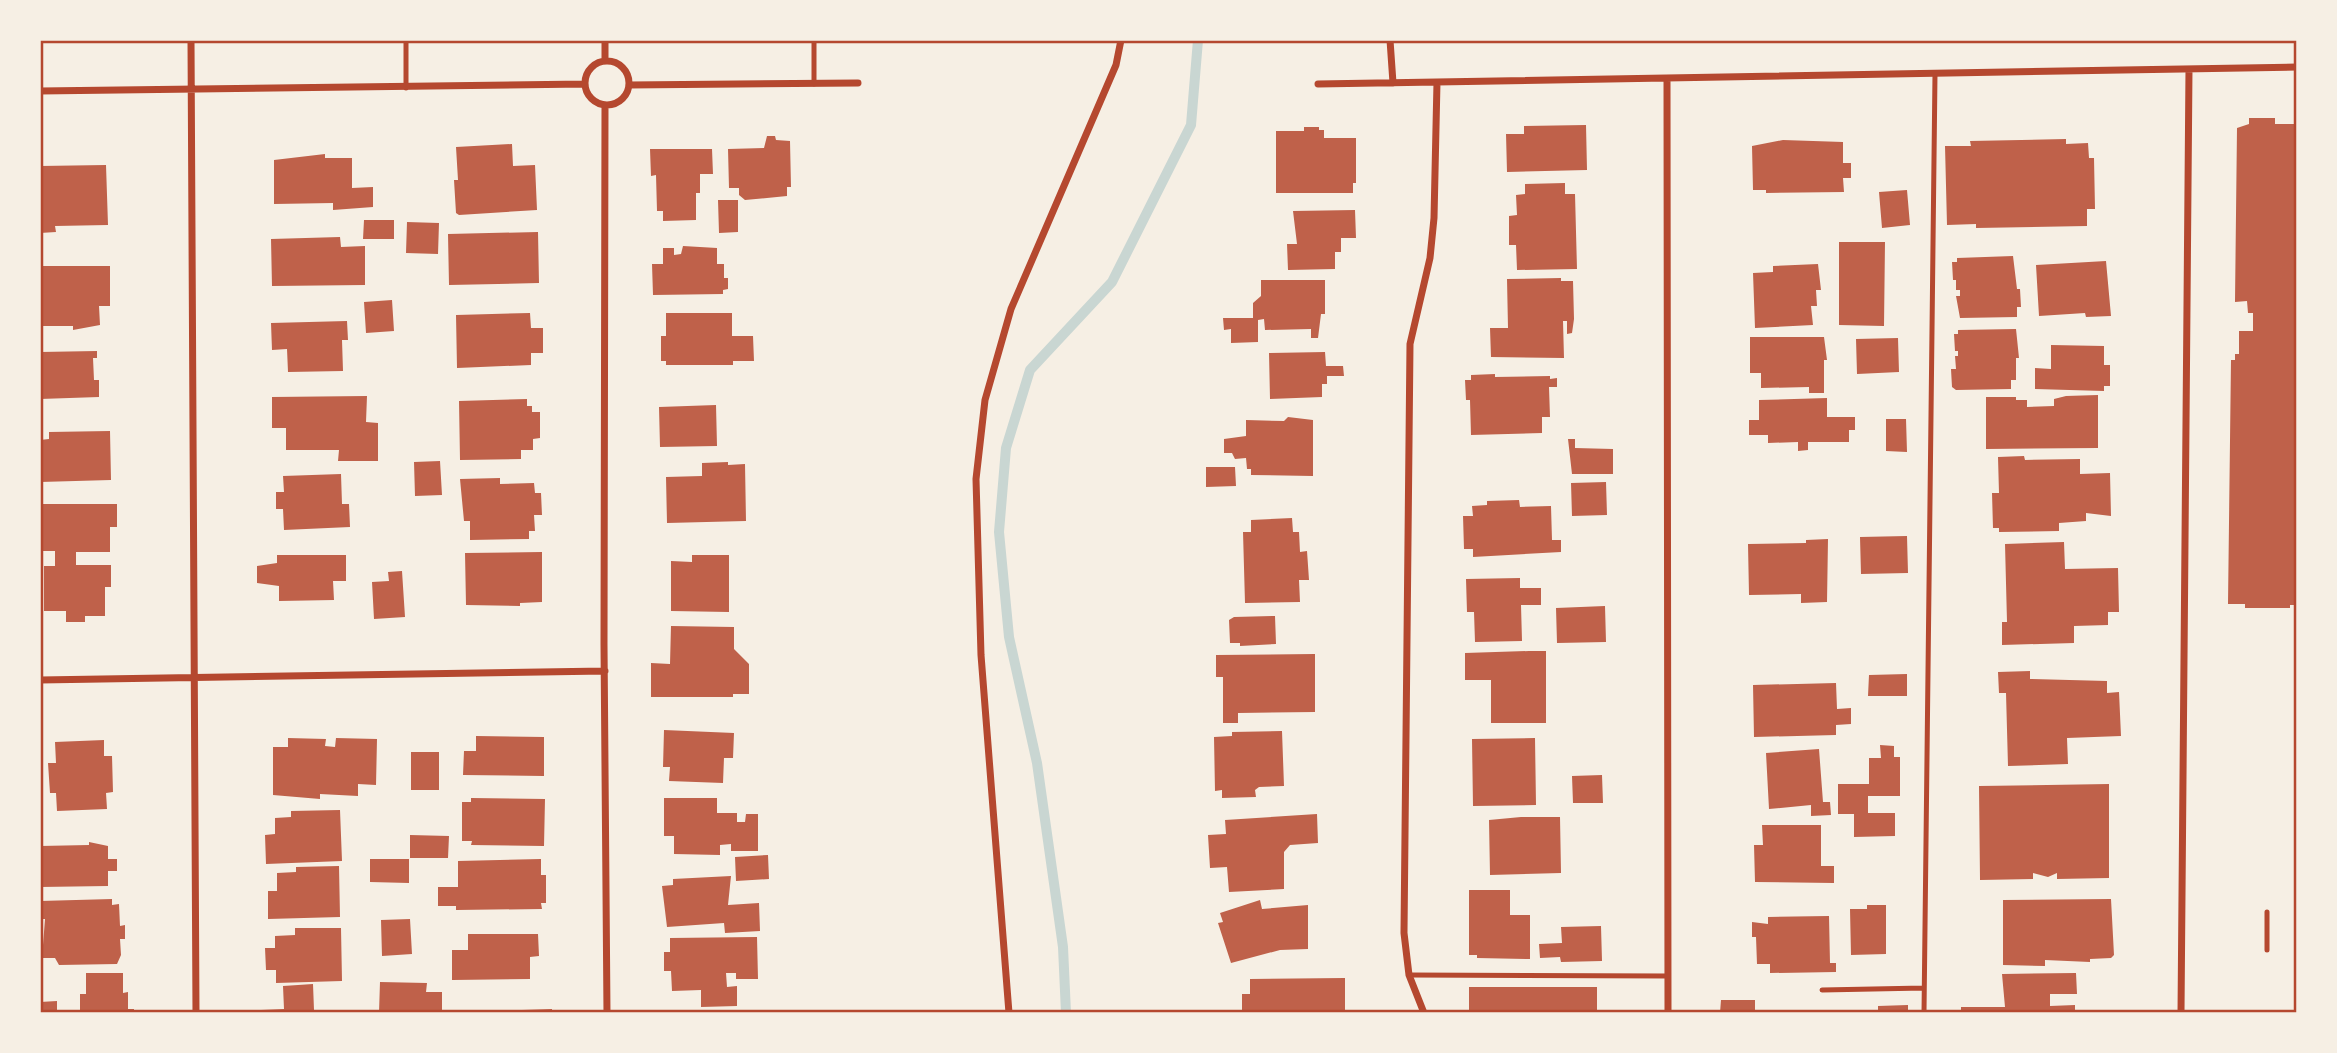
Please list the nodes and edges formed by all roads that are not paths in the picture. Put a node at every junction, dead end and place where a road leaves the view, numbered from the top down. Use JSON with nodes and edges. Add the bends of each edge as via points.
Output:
{"nodes":[{"id":1,"x":191,"y":40,"type":"edge"},
{"id":2,"x":406,"y":40,"type":"edge"},
{"id":3,"x":605,"y":40,"type":"edge"},
{"id":4,"x":814,"y":40,"type":"edge"},
{"id":5,"x":1121,"y":40,"type":"edge"},
{"id":6,"x":1390,"y":40,"type":"edge"},
{"id":7,"x":605,"y":61,"type":"junction"},
{"id":8,"x":2297,"y":67,"type":"edge"},
{"id":9,"x":2189,"y":69,"type":"junction"},
{"id":10,"x":1936,"y":74,"type":"junction"},
{"id":11,"x":1667,"y":78,"type":"junction"},
{"id":12,"x":1437,"y":82,"type":"junction"},
{"id":13,"x":858,"y":83,"type":"dead end"},
{"id":14,"x":1393,"y":83,"type":"junction"},
{"id":15,"x":585,"y":84,"type":"junction"},
{"id":16,"x":814,"y":84,"type":"junction"},
{"id":17,"x":1318,"y":84,"type":"dead end"},
{"id":18,"x":629,"y":85,"type":"junction"},
{"id":19,"x":406,"y":88,"type":"junction"},
{"id":20,"x":191,"y":89,"type":"junction"},
{"id":21,"x":40,"y":91,"type":"edge"},
{"id":22,"x":606,"y":105,"type":"junction"},
{"id":23,"x":605,"y":671,"type":"junction"},
{"id":24,"x":194,"y":678,"type":"junction"},
{"id":25,"x":40,"y":680,"type":"edge"},
{"id":26,"x":2267,"y":912,"type":"dead end"},
{"id":27,"x":2267,"y":950,"type":"dead end"},
{"id":28,"x":1409,"y":975,"type":"junction"},
{"id":29,"x":1668,"y":975,"type":"junction"},
{"id":30,"x":1924,"y":988,"type":"junction"},
{"id":31,"x":1822,"y":990,"type":"dead end"},
{"id":32,"x":195,"y":1013,"type":"edge"},
{"id":33,"x":607,"y":1013,"type":"edge"},
{"id":34,"x":1009,"y":1013,"type":"edge"},
{"id":35,"x":1424,"y":1013,"type":"edge"},
{"id":36,"x":1668,"y":1013,"type":"edge"},
{"id":37,"x":1924,"y":1013,"type":"edge"},
{"id":38,"x":2180,"y":1013,"type":"edge"}],
"edges":[{"from":1,"to":20,"type":"street"},
{"from":2,"to":19,"type":"lane"},
{"from":3,"to":7,"type":"street"},
{"from":4,"to":16,"type":"lane"},
{"from":5,"to":34,"type":"street","via":[[1116,65],[1011,309],[985,400],[976,479],[981,655]]},
{"from":6,"to":14,"type":"street"},
{"from":7,"to":15,"type":"street","via":[[587,72]]},
{"from":7,"to":18,"type":"street","via":[[624,68]]},
{"from":8,"to":9,"type":"street"},
{"from":9,"to":10,"type":"street"},
{"from":9,"to":38,"type":"street"},
{"from":10,"to":11,"type":"street"},
{"from":10,"to":30,"type":"lane"},
{"from":11,"to":12,"type":"street"},
{"from":11,"to":29,"type":"street"},
{"from":12,"to":14,"type":"street"},
{"from":12,"to":28,"type":"street","via":[[1430,258],[1410,344],[1404,933]]},
{"from":13,"to":16,"type":"street"},
{"from":14,"to":17,"type":"street"},
{"from":15,"to":19,"type":"street"},
{"from":15,"to":22,"type":"street","via":[[593,100]]},
{"from":16,"to":18,"type":"street"},
{"from":18,"to":22,"type":"street","via":[[621,100]]},
{"from":19,"to":20,"type":"street"},
{"from":20,"to":21,"type":"street"},
{"from":20,"to":24,"type":"street"},
{"from":22,"to":23,"type":"street"},
{"from":23,"to":24,"type":"street"},
{"from":23,"to":33,"type":"street"},
{"from":24,"to":25,"type":"street"},
{"from":24,"to":32,"type":"street"},
{"from":26,"to":27,"type":"lane"},
{"from":28,"to":29,"type":"lane"},
{"from":28,"to":35,"type":"street"},
{"from":29,"to":36,"type":"street"},
{"from":30,"to":31,"type":"lane"},
{"from":30,"to":37,"type":"lane"}]}
